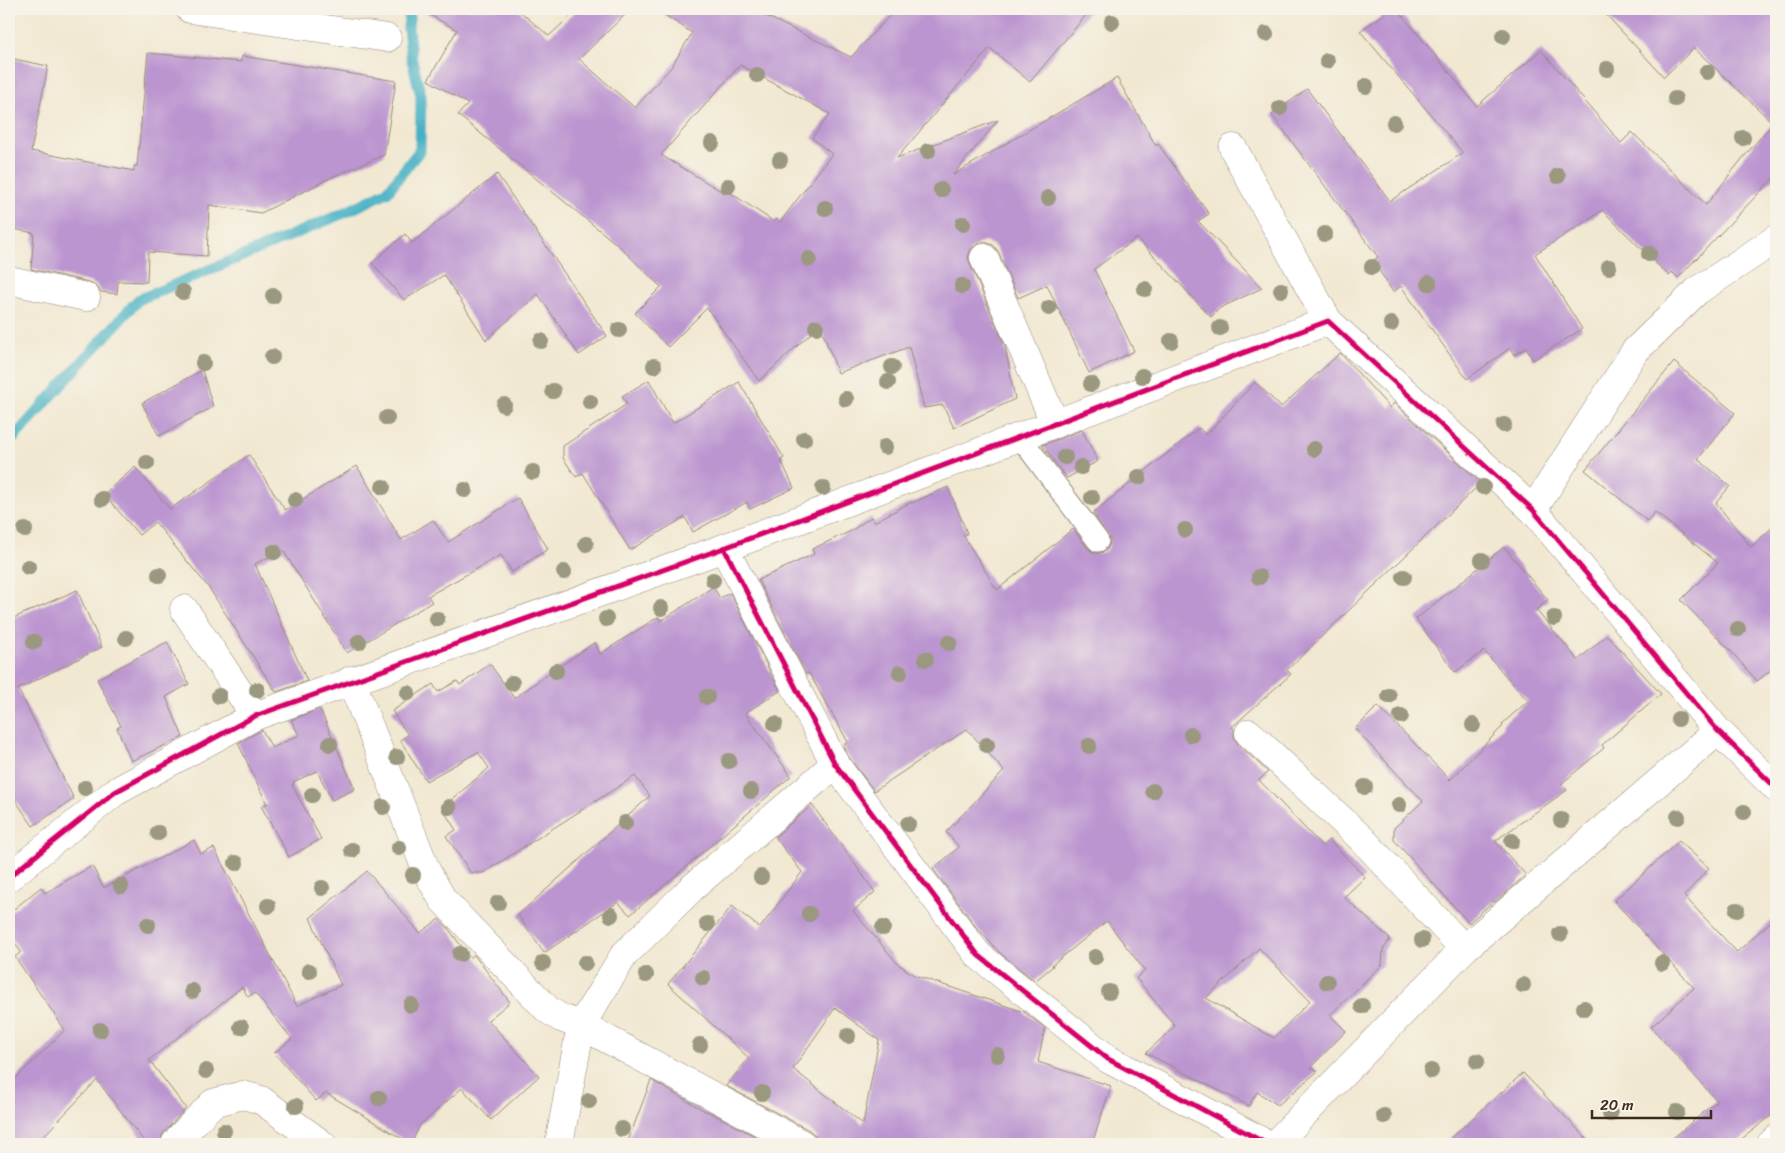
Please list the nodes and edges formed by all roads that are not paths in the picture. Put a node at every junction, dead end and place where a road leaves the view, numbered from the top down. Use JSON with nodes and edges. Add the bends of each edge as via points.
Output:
{"nodes":[{"id":1,"x":190,"y":9,"type":"edge"},
{"id":2,"x":387,"y":38,"type":"dead end"},
{"id":3,"x":1233,"y":148,"type":"dead end"},
{"id":4,"x":1776,"y":239,"type":"edge"},
{"id":5,"x":984,"y":258,"type":"dead end"},
{"id":6,"x":9,"y":280,"type":"edge"},
{"id":7,"x":86,"y":297,"type":"dead end"},
{"id":8,"x":1328,"y":321,"type":"junction"},
{"id":9,"x":1056,"y":424,"type":"junction"},
{"id":10,"x":1020,"y":437,"type":"junction"},
{"id":11,"x":1534,"y":510,"type":"junction"},
{"id":12,"x":1098,"y":541,"type":"dead end"},
{"id":13,"x":724,"y":548,"type":"junction"},
{"id":14,"x":184,"y":609,"type":"dead end"},
{"id":15,"x":351,"y":680,"type":"junction"},
{"id":16,"x":255,"y":716,"type":"junction"},
{"id":17,"x":1718,"y":731,"type":"junction"},
{"id":18,"x":1249,"y":733,"type":"dead end"},
{"id":19,"x":835,"y":764,"type":"junction"},
{"id":20,"x":1776,"y":788,"type":"edge"},
{"id":21,"x":9,"y":876,"type":"edge"},
{"id":22,"x":1464,"y":949,"type":"junction"},
{"id":23,"x":581,"y":1025,"type":"junction"},
{"id":24,"x":1776,"y":1139,"type":"edge"},
{"id":25,"x":175,"y":1144,"type":"edge"},
{"id":26,"x":322,"y":1144,"type":"edge"},
{"id":27,"x":560,"y":1144,"type":"edge"},
{"id":28,"x":802,"y":1144,"type":"edge"},
{"id":29,"x":1267,"y":1144,"type":"edge"},
{"id":30,"x":1275,"y":1144,"type":"edge"},
{"id":31,"x":1771,"y":1144,"type":"edge"}],
"edges":[{"from":1,"to":2,"type":"street"},
{"from":3,"to":8,"type":"street"},
{"from":4,"to":11,"type":"street","via":[[1697,291],[1635,351]]},
{"from":5,"to":9,"type":"street"},
{"from":6,"to":7,"type":"street"},
{"from":8,"to":9,"type":"street"},
{"from":8,"to":11,"type":"street"},
{"from":9,"to":10,"type":"street"},
{"from":10,"to":12,"type":"lane"},
{"from":10,"to":13,"type":"street"},
{"from":11,"to":17,"type":"street"},
{"from":13,"to":15,"type":"street"},
{"from":13,"to":19,"type":"street"},
{"from":14,"to":16,"type":"street"},
{"from":15,"to":16,"type":"street"},
{"from":15,"to":23,"type":"street","via":[[427,872],[444,900],[548,1010]]},
{"from":16,"to":21,"type":"street","via":[[115,792]]},
{"from":17,"to":20,"type":"street"},
{"from":17,"to":22,"type":"street"},
{"from":18,"to":22,"type":"street","via":[[1362,839]]},
{"from":19,"to":23,"type":"street","via":[[692,888],[624,955]]},
{"from":19,"to":29,"type":"street","via":[[978,954],[1108,1059]]},
{"from":22,"to":30,"type":"street"},
{"from":23,"to":27,"type":"street"},
{"from":23,"to":28,"type":"street"},
{"from":24,"to":31,"type":"street"},
{"from":25,"to":26,"type":"street","via":[[213,1104],[243,1094],[261,1100]]}]}
